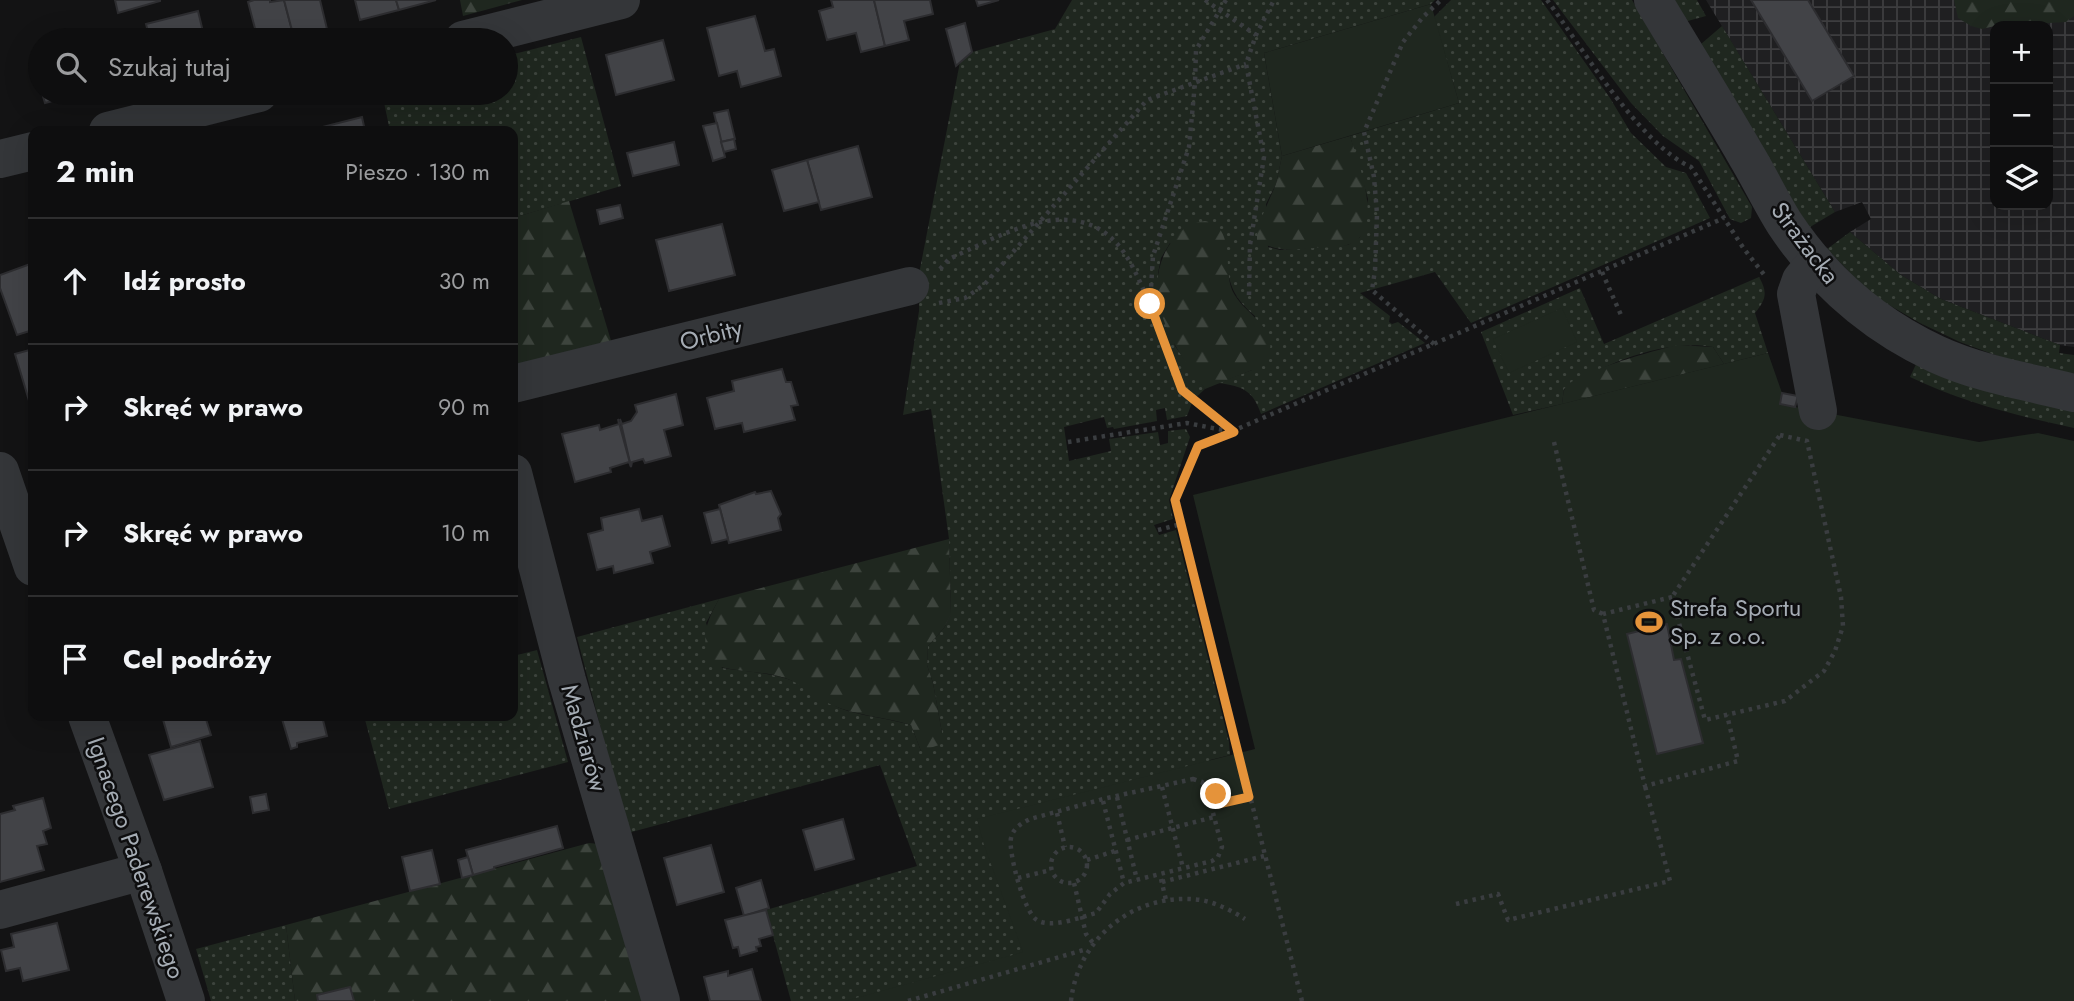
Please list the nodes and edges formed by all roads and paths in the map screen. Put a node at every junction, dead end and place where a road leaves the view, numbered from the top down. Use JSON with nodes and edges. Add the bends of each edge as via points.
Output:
{"nodes":[{"id":1,"x":621,"y":0,"type":"edge"},
{"id":2,"x":1205,"y":0,"type":"edge"},
{"id":3,"x":1226,"y":0,"type":"edge"},
{"id":4,"x":1274,"y":0,"type":"edge"},
{"id":5,"x":1441,"y":0,"type":"edge"},
{"id":6,"x":1547,"y":0,"type":"edge"},
{"id":7,"x":1653,"y":0,"type":"edge"},
{"id":8,"x":1220,"y":9,"type":"junction"},
{"id":9,"x":511,"y":28,"type":"edge"},
{"id":10,"x":1256,"y":36,"type":"junction"},
{"id":11,"x":1246,"y":64,"type":"junction"},
{"id":12,"x":1195,"y":83,"type":"junction"},
{"id":13,"x":211,"y":105,"type":"edge"},
{"id":14,"x":128,"y":126,"type":"edge"},
{"id":15,"x":28,"y":151,"type":"edge"},
{"id":16,"x":0,"y":159,"type":"edge"},
{"id":17,"x":1724,"y":218,"type":"junction"},
{"id":18,"x":1040,"y":221,"type":"junction"},
{"id":19,"x":1815,"y":263,"type":"junction"},
{"id":20,"x":1602,"y":272,"type":"junction"},
{"id":21,"x":1763,"y":273,"type":"dead end"},
{"id":22,"x":927,"y":287,"type":"junction"},
{"id":23,"x":1250,"y":295,"type":"dead end"},
{"id":24,"x":1150,"y":304,"type":"junction"},
{"id":25,"x":1621,"y":315,"type":"dead end"},
{"id":26,"x":1434,"y":344,"type":"junction"},
{"id":27,"x":518,"y":383,"type":"edge"},
{"id":28,"x":2064,"y":389,"type":"edge"},
{"id":29,"x":1818,"y":411,"type":"dead end"},
{"id":30,"x":1234,"y":432,"type":"junction"},
{"id":31,"x":1068,"y":442,"type":"dead end"},
{"id":32,"x":1554,"y":442,"type":"dead end"},
{"id":33,"x":0,"y":471,"type":"edge"},
{"id":34,"x":518,"y":492,"type":"edge"},
{"id":35,"x":24,"y":514,"type":"edge"},
{"id":36,"x":1181,"y":524,"type":"junction"},
{"id":37,"x":1158,"y":530,"type":"dead end"},
{"id":38,"x":28,"y":538,"type":"edge"},
{"id":39,"x":1672,"y":597,"type":"junction"},
{"id":40,"x":1603,"y":614,"type":"junction"},
{"id":41,"x":1727,"y":715,"type":"junction"},
{"id":42,"x":89,"y":721,"type":"edge"},
{"id":43,"x":1162,"y":786,"type":"junction"},
{"id":44,"x":1645,"y":786,"type":"junction"},
{"id":45,"x":1214,"y":795,"type":"dead end"},
{"id":46,"x":1117,"y":797,"type":"junction"},
{"id":47,"x":1249,"y":797,"type":"junction"},
{"id":48,"x":1103,"y":801,"type":"junction"},
{"id":49,"x":1056,"y":813,"type":"junction"},
{"id":50,"x":1214,"y":817,"type":"junction"},
{"id":51,"x":1173,"y":828,"type":"junction"},
{"id":52,"x":1128,"y":840,"type":"junction"},
{"id":53,"x":1065,"y":847,"type":"junction"},
{"id":54,"x":1115,"y":851,"type":"junction"},
{"id":55,"x":1265,"y":856,"type":"junction"},
{"id":56,"x":1087,"y":860,"type":"junction"},
{"id":57,"x":1183,"y":868,"type":"junction"},
{"id":58,"x":1051,"y":870,"type":"junction"},
{"id":59,"x":143,"y":871,"type":"junction"},
{"id":60,"x":1018,"y":878,"type":"junction"},
{"id":61,"x":1137,"y":880,"type":"junction"},
{"id":62,"x":1074,"y":883,"type":"junction"},
{"id":63,"x":1124,"y":883,"type":"junction"},
{"id":64,"x":1166,"y":900,"type":"junction"},
{"id":65,"x":1457,"y":904,"type":"dead end"},
{"id":66,"x":0,"y":910,"type":"edge"},
{"id":67,"x":1082,"y":916,"type":"junction"},
{"id":68,"x":1245,"y":919,"type":"dead end"},
{"id":69,"x":1093,"y":943,"type":"junction"},
{"id":70,"x":1088,"y":949,"type":"junction"},
{"id":71,"x":186,"y":1001,"type":"edge"},
{"id":72,"x":661,"y":1001,"type":"edge"},
{"id":73,"x":908,"y":1001,"type":"edge"},
{"id":74,"x":1071,"y":1001,"type":"edge"},
{"id":75,"x":1302,"y":1001,"type":"edge"}],
"edges":[{"from":1,"to":9,"type":"street"},
{"from":2,"to":8,"type":"path"},
{"from":3,"to":8,"type":"path"},
{"from":4,"to":10,"type":"path"},
{"from":5,"to":26,"type":"path","via":[[1403,43],[1364,132],[1377,214],[1372,290]]},
{"from":6,"to":17,"type":"path","via":[[1631,116],[1661,148],[1691,167]]},
{"from":7,"to":19,"type":"street","name":"Strażacka","via":[[1785,224]]},
{"from":8,"to":10,"type":"path"},
{"from":8,"to":12,"type":"path","via":[[1196,50]]},
{"from":10,"to":11,"type":"path"},
{"from":11,"to":12,"type":"path"},
{"from":11,"to":23,"type":"path","via":[[1265,157],[1250,246]]},
{"from":12,"to":18,"type":"path","via":[[1147,100]]},
{"from":12,"to":24,"type":"path","via":[[1189,147],[1153,256]]},
{"from":13,"to":14,"type":"street"},
{"from":15,"to":16,"type":"street"},
{"from":17,"to":20,"type":"path"},
{"from":17,"to":21,"type":"path"},
{"from":18,"to":22,"type":"path","via":[[949,259]]},
{"from":18,"to":22,"type":"path","via":[[984,285],[965,298]]},
{"from":18,"to":24,"type":"path","via":[[1073,219],[1111,237],[1132,265]]},
{"from":19,"to":28,"type":"street","name":"Strażacka","via":[[1847,298],[1892,331],[1938,355]]},
{"from":19,"to":29,"type":"street","via":[[1801,279],[1797,294]]},
{"from":20,"to":25,"type":"path"},
{"from":20,"to":26,"type":"path"},
{"from":22,"to":27,"type":"street","name":"Orbity"},
{"from":24,"to":30,"type":"path","via":[[1182,390]]},
{"from":26,"to":30,"type":"path"},
{"from":30,"to":31,"type":"path","via":[[1187,423]]},
{"from":30,"to":36,"type":"path","via":[[1198,446],[1175,500]]},
{"from":32,"to":40,"type":"path","via":[[1594,610]]},
{"from":33,"to":35,"type":"street"},
{"from":34,"to":72,"type":"street","name":"Madziarów","via":[[567,680]]},
{"from":35,"to":38,"type":"street"},
{"from":36,"to":37,"type":"path"},
{"from":36,"to":47,"type":"path"},
{"from":39,"to":40,"type":"path"},
{"from":39,"to":41,"type":"path","via":[[1706,720]]},
{"from":39,"to":41,"type":"path","via":[[1780,435],[1807,441],[1841,597],[1843,626],[1824,671],[1803,689],[1785,701]]},
{"from":40,"to":44,"type":"path"},
{"from":41,"to":44,"type":"path","via":[[1738,761]]},
{"from":42,"to":59,"type":"street","name":"Ignacego Paderewskiego"},
{"from":43,"to":46,"type":"path"},
{"from":43,"to":50,"type":"path","via":[[1193,779],[1202,782]]},
{"from":43,"to":51,"type":"path"},
{"from":44,"to":65,"type":"path","via":[[1670,881],[1508,920],[1498,894]]},
{"from":45,"to":47,"type":"path","via":[[1218,804]]},
{"from":46,"to":48,"type":"path"},
{"from":46,"to":52,"type":"path"},
{"from":47,"to":55,"type":"path"},
{"from":48,"to":49,"type":"path"},
{"from":48,"to":54,"type":"path"},
{"from":49,"to":53,"type":"path"},
{"from":49,"to":60,"type":"path","via":[[1030,819],[1013,832]]},
{"from":50,"to":51,"type":"path"},
{"from":50,"to":57,"type":"path","via":[[1221,853],[1212,861]]},
{"from":51,"to":52,"type":"path"},
{"from":51,"to":57,"type":"path"},
{"from":52,"to":61,"type":"path"},
{"from":53,"to":56,"type":"path","via":[[1079,849]]},
{"from":53,"to":58,"type":"path","via":[[1054,853]]},
{"from":54,"to":56,"type":"path"},
{"from":54,"to":63,"type":"path"},
{"from":55,"to":64,"type":"path","via":[[1161,881]]},
{"from":55,"to":75,"type":"path"},
{"from":56,"to":62,"type":"path","via":[[1085,874]]},
{"from":57,"to":61,"type":"path"},
{"from":58,"to":60,"type":"path"},
{"from":58,"to":62,"type":"path","via":[[1062,882]]},
{"from":59,"to":66,"type":"street"},
{"from":59,"to":71,"type":"street","name":"Ignacego Paderewskiego"},
{"from":60,"to":67,"type":"path","via":[[1036,920],[1052,923]]},
{"from":61,"to":63,"type":"path"},
{"from":62,"to":67,"type":"path"},
{"from":63,"to":67,"type":"path","via":[[1096,913]]},
{"from":64,"to":68,"type":"path","via":[[1203,901]]},
{"from":64,"to":69,"type":"path","via":[[1130,912]]},
{"from":67,"to":69,"type":"path"},
{"from":69,"to":70,"type":"path"},
{"from":70,"to":73,"type":"path"},
{"from":70,"to":74,"type":"path"}]}
